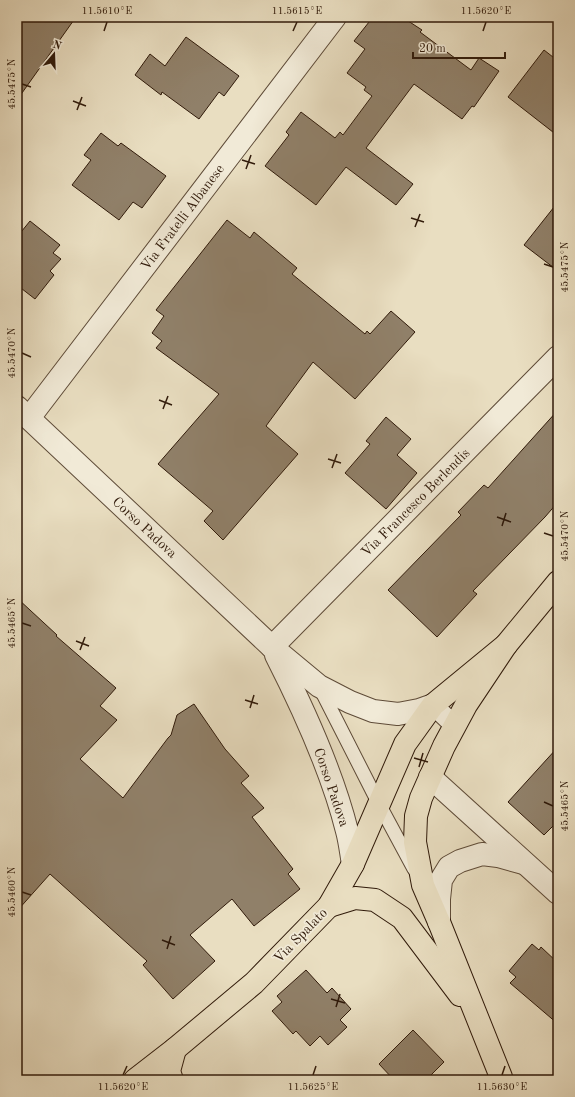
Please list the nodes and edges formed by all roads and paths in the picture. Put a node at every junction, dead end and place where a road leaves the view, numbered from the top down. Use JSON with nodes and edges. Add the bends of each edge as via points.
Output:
{"nodes":[{"id":1,"x":335,"y":17,"type":"edge"},
{"id":2,"x":558,"y":357,"type":"edge"},
{"id":3,"x":23,"y":412,"type":"edge"},
{"id":4,"x":558,"y":582,"type":"edge"},
{"id":5,"x":506,"y":646,"type":"junction"},
{"id":6,"x":272,"y":647,"type":"junction"},
{"id":7,"x":319,"y":686,"type":"junction"},
{"id":8,"x":433,"y":705,"type":"junction"},
{"id":9,"x":455,"y":726,"type":"junction"},
{"id":10,"x":430,"y":777,"type":"junction"},
{"id":11,"x":379,"y":804,"type":"junction"},
{"id":12,"x":353,"y":864,"type":"junction"},
{"id":13,"x":526,"y":864,"type":"junction"},
{"id":14,"x":423,"y":885,"type":"junction"},
{"id":15,"x":558,"y":893,"type":"edge"},
{"id":16,"x":329,"y":906,"type":"junction"},
{"id":17,"x":439,"y":922,"type":"junction"},
{"id":18,"x":478,"y":1018,"type":"junction"},
{"id":19,"x":175,"y":1049,"type":"junction"},
{"id":20,"x":135,"y":1080,"type":"edge"},
{"id":21,"x":172,"y":1080,"type":"edge"},
{"id":22,"x":501,"y":1080,"type":"edge"}],
"edges":[{"from":1,"to":3,"type":"street","name":"Via Fratelli Albanese"},
{"from":2,"to":6,"type":"street","name":"Via Francesco Berlendis"},
{"from":3,"to":6,"type":"street","name":"Corso Padova"},
{"from":4,"to":5,"type":"main road"},
{"from":5,"to":8,"type":"main road","name":"Via Spalato"},
{"from":5,"to":9,"type":"main road","via":[[466,705]]},
{"from":6,"to":7,"type":"street","name":"Corso Padova"},
{"from":6,"to":12,"type":"street","name":"Corso Padova","via":[[300,704],[339,801],[348,832]]},
{"from":7,"to":8,"type":"street","name":"Corso Padova","via":[[373,711],[398,714]]},
{"from":7,"to":11,"type":"lane","name":"Corso Padova"},
{"from":8,"to":9,"type":"street"},
{"from":8,"to":11,"type":"main road","name":"Via Spalato","via":[[405,744]]},
{"from":9,"to":10,"type":"main road"},
{"from":10,"to":13,"type":"street"},
{"from":10,"to":14,"type":"main road","via":[[416,816],[415,842]]},
{"from":11,"to":12,"type":"main road","name":"Via Spalato"},
{"from":11,"to":14,"type":"lane","name":"Corso Padova"},
{"from":12,"to":16,"type":"main road","name":"Via Spalato"},
{"from":13,"to":15,"type":"street"},
{"from":13,"to":17,"type":"street","via":[[482,854],[449,867],[442,880]]},
{"from":14,"to":17,"type":"main road"},
{"from":16,"to":18,"type":"main road","via":[[355,898],[375,900],[402,918]]},
{"from":16,"to":19,"type":"main road","name":"Via Spalato","via":[[254,983]]},
{"from":17,"to":18,"type":"main road"},
{"from":18,"to":22,"type":"main road"},
{"from":19,"to":20,"type":"main road","name":"Via Spalato"},
{"from":19,"to":21,"type":"main road","via":[[169,1071]]}]}
